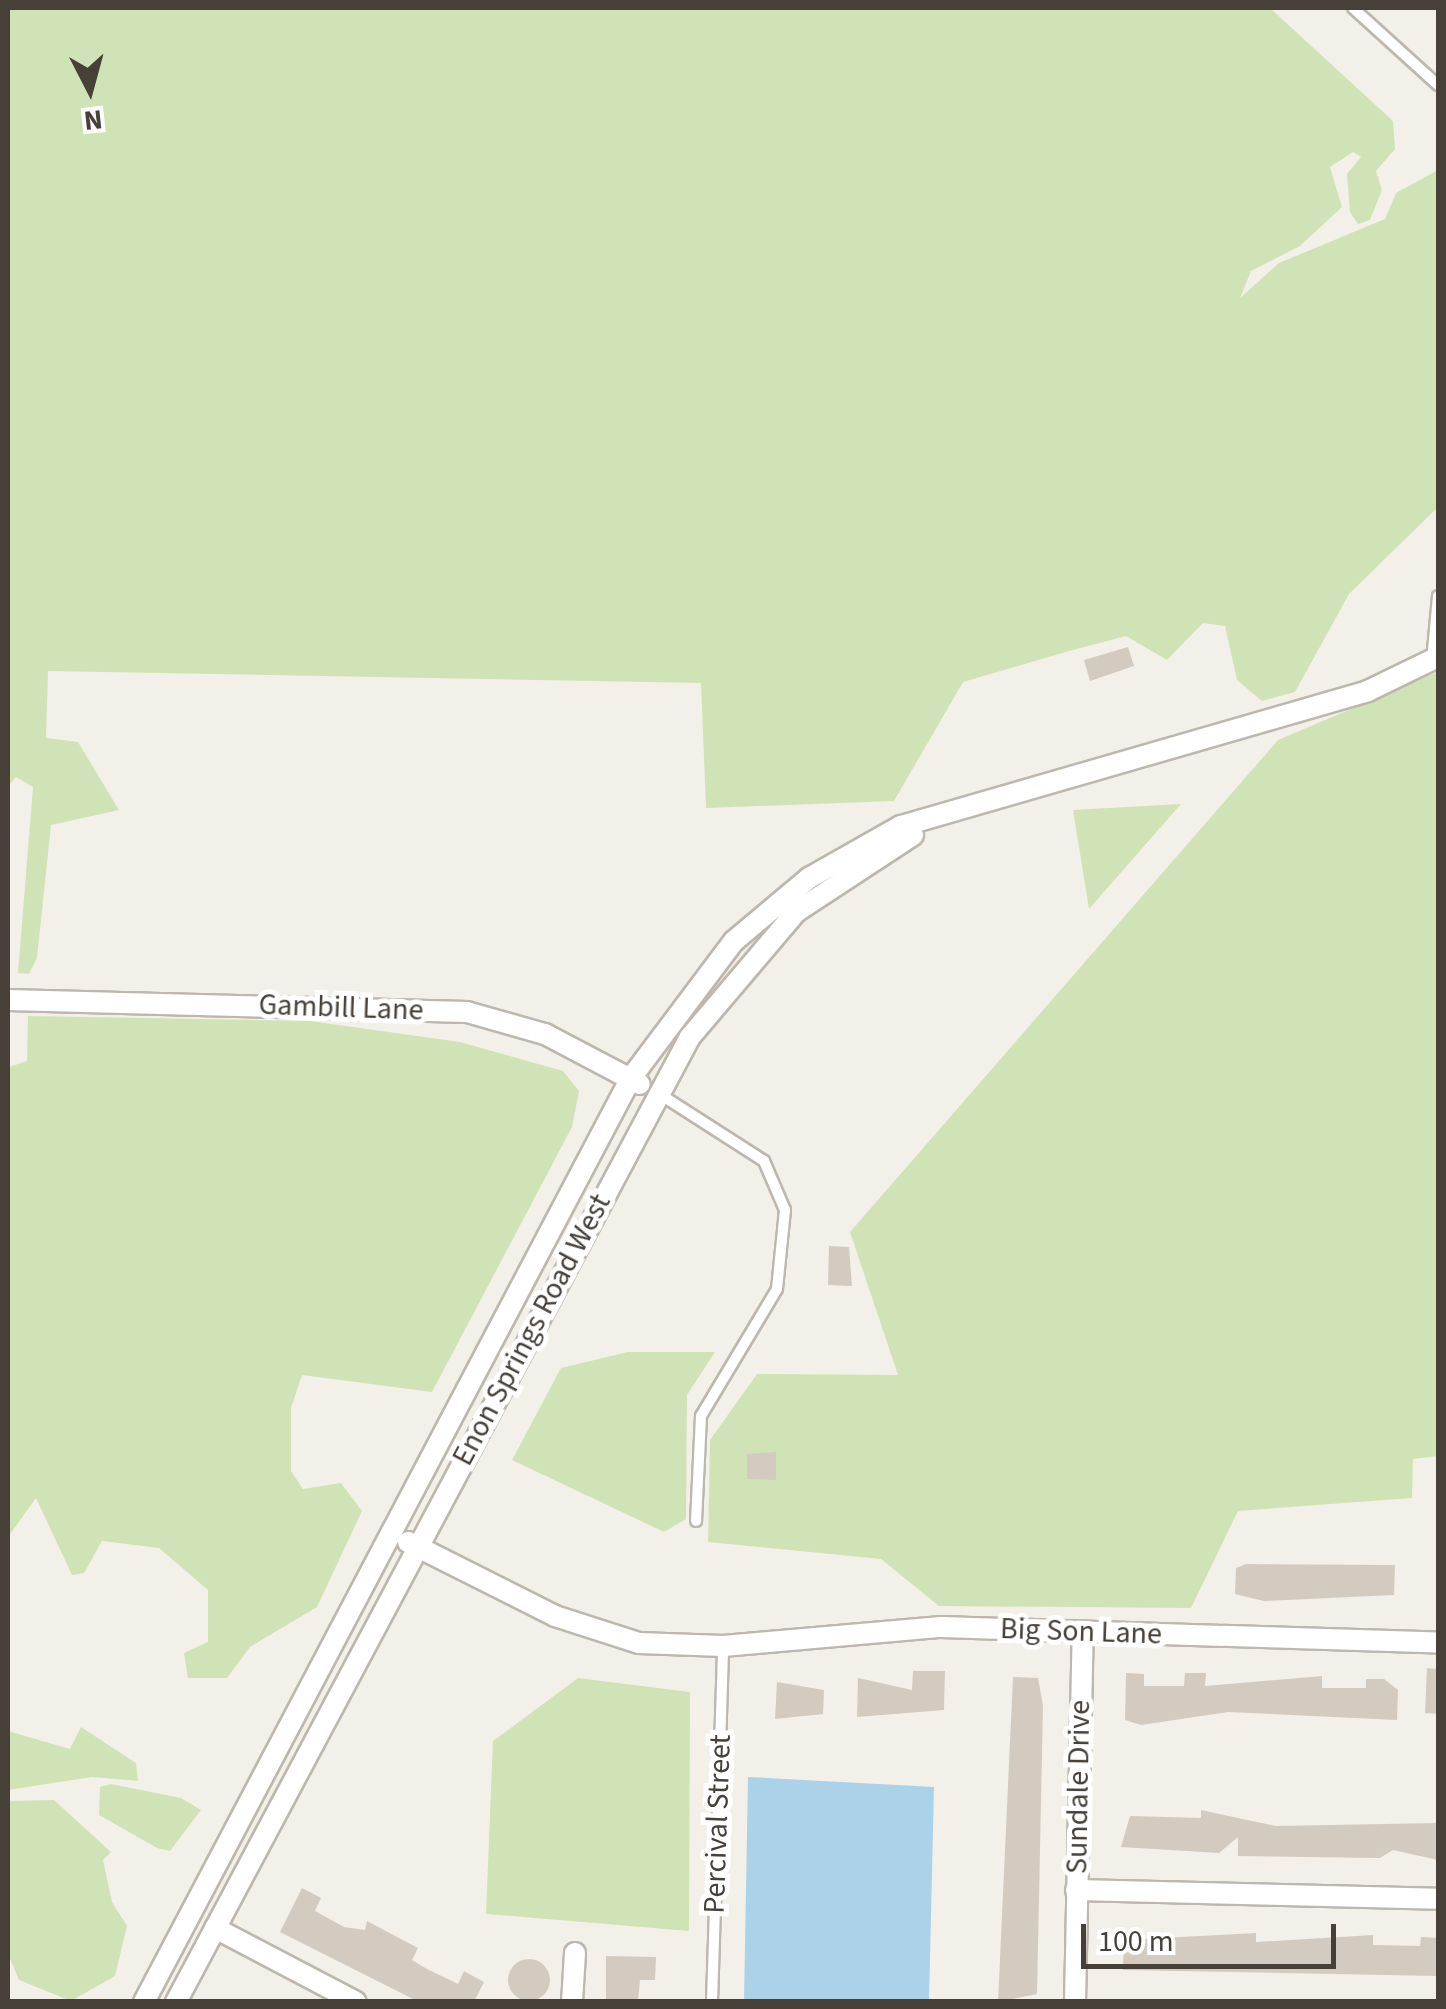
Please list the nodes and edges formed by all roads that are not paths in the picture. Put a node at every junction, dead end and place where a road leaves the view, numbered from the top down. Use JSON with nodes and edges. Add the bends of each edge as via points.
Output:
{"nodes":[{"id":1,"x":1352,"y":8,"type":"edge"},
{"id":2,"x":1438,"y":85,"type":"edge"},
{"id":3,"x":1438,"y":596,"type":"edge"},
{"id":4,"x":1435,"y":659,"type":"edge"},
{"id":5,"x":1026,"y":791,"type":"junction"},
{"id":6,"x":8,"y":1000,"type":"edge"},
{"id":7,"x":630,"y":1078,"type":"junction"},
{"id":8,"x":657,"y":1093,"type":"junction"},
{"id":9,"x":696,"y":1521,"type":"dead end"},
{"id":10,"x":393,"y":1534,"type":"junction"},
{"id":11,"x":417,"y":1547,"type":"junction"},
{"id":12,"x":1082,"y":1632,"type":"junction"},
{"id":13,"x":1438,"y":1643,"type":"edge"},
{"id":14,"x":723,"y":1646,"type":"junction"},
{"id":15,"x":1076,"y":1890,"type":"junction"},
{"id":16,"x":1438,"y":1899,"type":"edge"},
{"id":17,"x":216,"y":1928,"type":"junction"},
{"id":18,"x":574,"y":1953,"type":"dead end"},
{"id":19,"x":144,"y":2002,"type":"edge"},
{"id":20,"x":176,"y":2002,"type":"edge"},
{"id":21,"x":356,"y":2002,"type":"edge"},
{"id":22,"x":572,"y":2002,"type":"edge"},
{"id":23,"x":712,"y":2002,"type":"edge"},
{"id":24,"x":1076,"y":2002,"type":"edge"}],
"edges":[{"from":1,"to":2,"type":"lane"},
{"from":3,"to":4,"type":"lane"},
{"from":4,"to":5,"type":"street","via":[[1368,691]]},
{"from":5,"to":7,"type":"street","via":[[901,826],[809,878],[709,968]]},
{"from":5,"to":8,"type":"street","name":"Enon Springs Road West","via":[[894,844],[796,912],[728,982]]},
{"from":6,"to":7,"type":"street","name":"Gambill Lane","via":[[467,1012],[545,1034]]},
{"from":7,"to":8,"type":"street","name":"Gambill Lane"},
{"from":7,"to":10,"type":"street"},
{"from":8,"to":9,"type":"lane","via":[[764,1160],[785,1210],[777,1289],[701,1416]]},
{"from":8,"to":11,"type":"street","name":"Enon Springs Road West"},
{"from":10,"to":11,"type":"street","name":"Big Son Lane"},
{"from":10,"to":19,"type":"street"},
{"from":11,"to":14,"type":"street","name":"Big Son Lane","via":[[600,1634]]},
{"from":11,"to":17,"type":"street","name":"Enon Springs Road West"},
{"from":12,"to":13,"type":"street","name":"Big Son Lane"},
{"from":12,"to":14,"type":"street","name":"Big Son Lane","via":[[941,1628]]},
{"from":12,"to":15,"type":"street","name":"Sundale Drive"},
{"from":14,"to":23,"type":"lane","name":"Percival Street"},
{"from":15,"to":16,"type":"street"},
{"from":15,"to":24,"type":"street","name":"Sundale Drive"},
{"from":17,"to":20,"type":"street","name":"Enon Springs Road West"},
{"from":17,"to":21,"type":"street"},
{"from":18,"to":22,"type":"street"}]}
